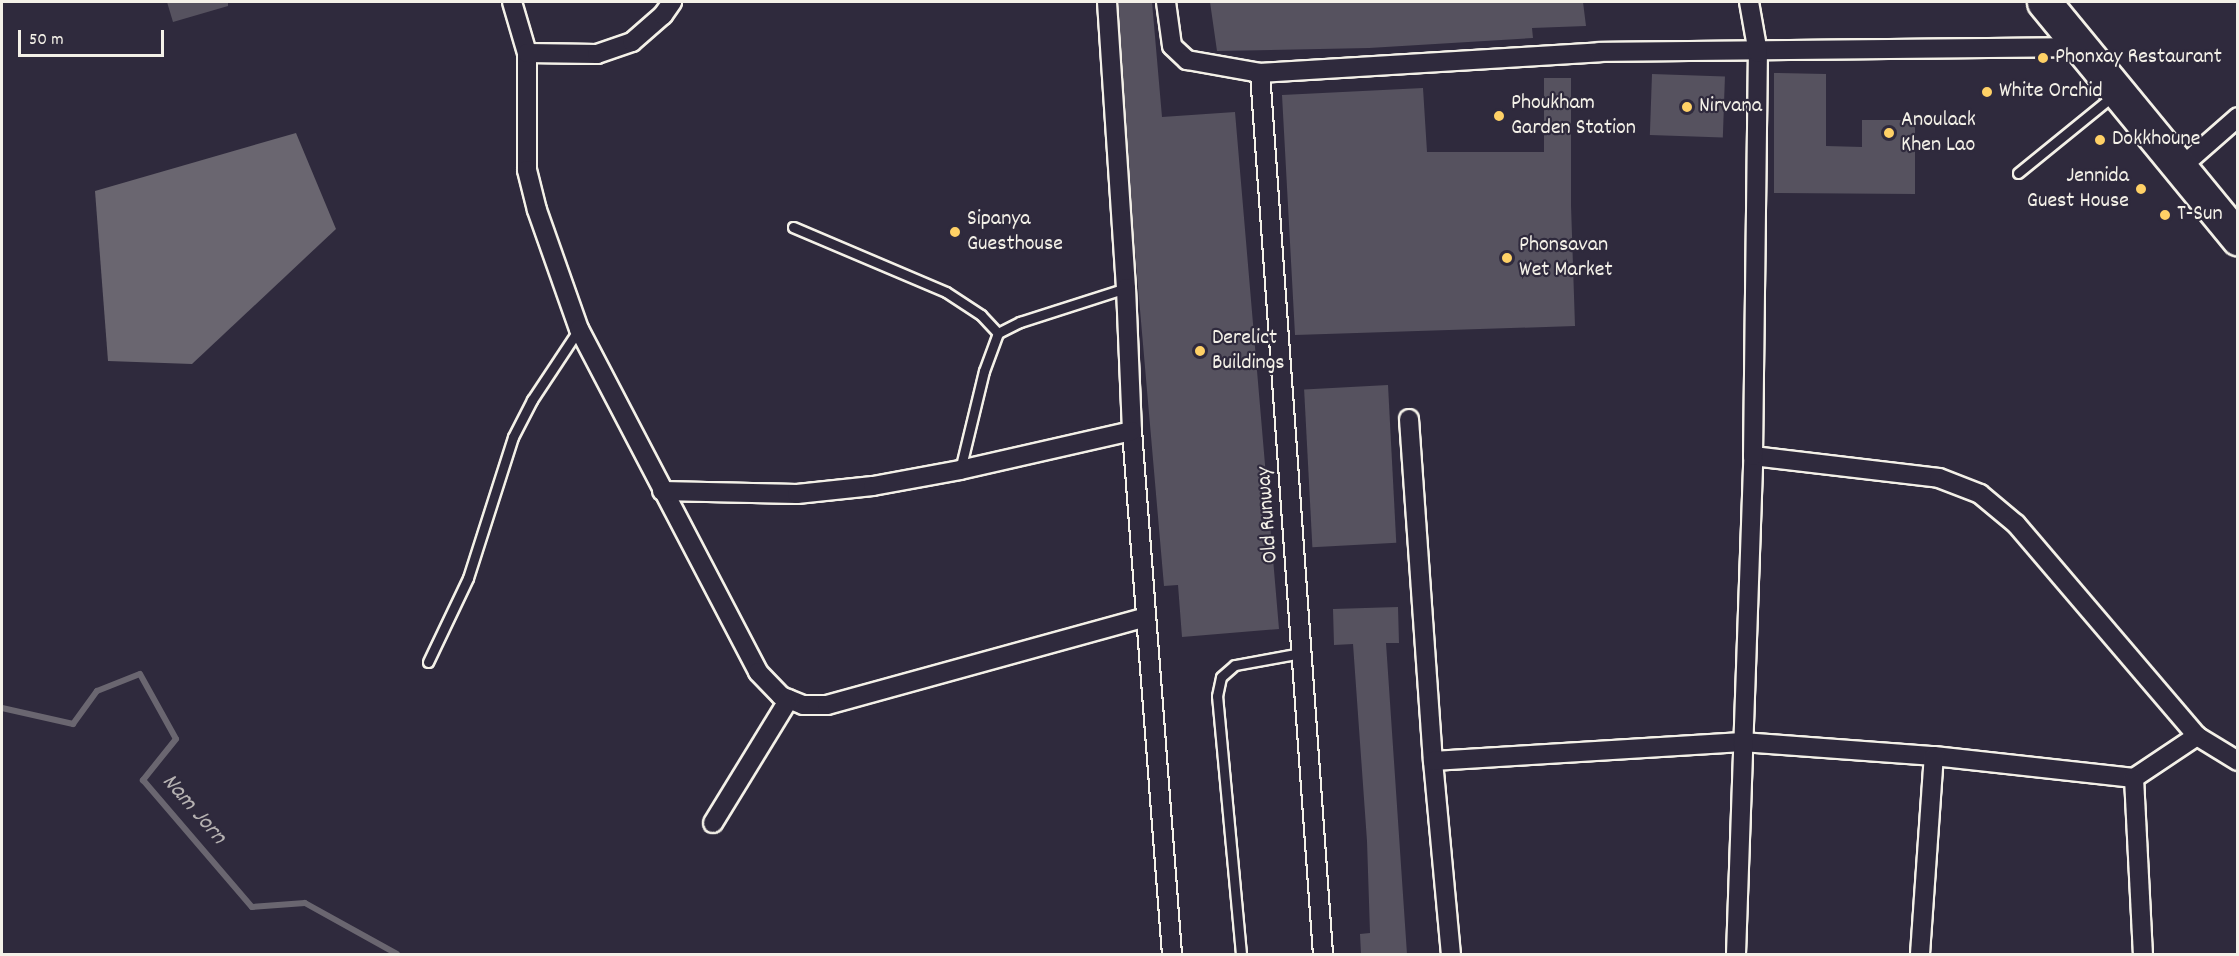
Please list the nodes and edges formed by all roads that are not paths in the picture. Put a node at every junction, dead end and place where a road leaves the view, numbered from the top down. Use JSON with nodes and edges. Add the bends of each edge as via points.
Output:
{"nodes":[{"id":1,"x":512,"y":2,"type":"edge"},
{"id":2,"x":672,"y":2,"type":"edge"},
{"id":3,"x":1107,"y":2,"type":"edge"},
{"id":4,"x":1166,"y":2,"type":"edge"},
{"id":5,"x":1749,"y":2,"type":"edge"},
{"id":6,"x":2044,"y":2,"type":"edge"},
{"id":7,"x":2079,"y":47,"type":"junction"},
{"id":8,"x":527,"y":53,"type":"junction"},
{"id":9,"x":1758,"y":53,"type":"junction"},
{"id":10,"x":1260,"y":73,"type":"junction"},
{"id":11,"x":2117,"y":93,"type":"junction"},
{"id":12,"x":2238,"y":117,"type":"edge"},
{"id":13,"x":2180,"y":168,"type":"junction"},
{"id":14,"x":2018,"y":173,"type":"dead end"},
{"id":15,"x":793,"y":227,"type":"dead end"},
{"id":16,"x":2238,"y":238,"type":"edge"},
{"id":17,"x":1126,"y":288,"type":"junction"},
{"id":18,"x":579,"y":329,"type":"junction"},
{"id":19,"x":998,"y":333,"type":"junction"},
{"id":20,"x":1409,"y":419,"type":"dead end"},
{"id":21,"x":1132,"y":431,"type":"junction"},
{"id":22,"x":1753,"y":456,"type":"junction"},
{"id":23,"x":960,"y":470,"type":"junction"},
{"id":24,"x":662,"y":491,"type":"junction"},
{"id":25,"x":1146,"y":617,"type":"junction"},
{"id":26,"x":1301,"y":653,"type":"junction"},
{"id":27,"x":428,"y":662,"type":"dead end"},
{"id":28,"x":789,"y":699,"type":"junction"},
{"id":29,"x":2197,"y":736,"type":"junction"},
{"id":30,"x":1742,"y":742,"type":"junction"},
{"id":31,"x":1934,"y":756,"type":"junction"},
{"id":32,"x":1433,"y":761,"type":"junction"},
{"id":33,"x":2238,"y":761,"type":"edge"},
{"id":34,"x":2134,"y":778,"type":"junction"},
{"id":35,"x":713,"y":823,"type":"dead end"},
{"id":36,"x":1172,"y":954,"type":"edge"},
{"id":37,"x":1241,"y":954,"type":"edge"},
{"id":38,"x":1323,"y":954,"type":"edge"},
{"id":39,"x":1451,"y":954,"type":"edge"},
{"id":40,"x":1736,"y":954,"type":"edge"},
{"id":41,"x":1920,"y":954,"type":"edge"},
{"id":42,"x":2143,"y":954,"type":"edge"}],
"edges":[{"from":1,"to":8,"type":"street"},
{"from":2,"to":8,"type":"street","via":[[632,42],[597,54]]},
{"from":3,"to":17,"type":"street"},
{"from":4,"to":10,"type":"street","via":[[1172,46],[1187,60]]},
{"from":5,"to":9,"type":"street"},
{"from":6,"to":7,"type":"highway"},
{"from":7,"to":9,"type":"street"},
{"from":7,"to":11,"type":"highway"},
{"from":8,"to":18,"type":"street","via":[[527,170]]},
{"from":9,"to":10,"type":"street","via":[[1599,52]]},
{"from":9,"to":22,"type":"street"},
{"from":10,"to":26,"type":"street","name":"Old Runway"},
{"from":11,"to":13,"type":"highway"},
{"from":11,"to":14,"type":"lane"},
{"from":12,"to":13,"type":"street"},
{"from":13,"to":16,"type":"highway"},
{"from":15,"to":19,"type":"lane","via":[[946,292],[981,315]]},
{"from":17,"to":19,"type":"lane","via":[[1020,322]]},
{"from":17,"to":21,"type":"street"},
{"from":18,"to":24,"type":"street"},
{"from":18,"to":27,"type":"lane","via":[[532,400],[513,437],[468,578]]},
{"from":19,"to":23,"type":"lane","via":[[984,371]]},
{"from":20,"to":32,"type":"street"},
{"from":21,"to":23,"type":"street"},
{"from":21,"to":25,"type":"street"},
{"from":22,"to":29,"type":"street","via":[[1939,478],[1980,494],[2016,524]]},
{"from":22,"to":30,"type":"street"},
{"from":23,"to":24,"type":"street","via":[[873,486],[797,494]]},
{"from":24,"to":28,"type":"street","via":[[758,672]]},
{"from":25,"to":28,"type":"street","via":[[827,705],[802,705]]},
{"from":25,"to":36,"type":"street"},
{"from":26,"to":37,"type":"lane","via":[[1235,665],[1221,677],[1217,696]]},
{"from":26,"to":38,"type":"street","name":"Old Runway"},
{"from":28,"to":35,"type":"street"},
{"from":29,"to":33,"type":"street"},
{"from":29,"to":34,"type":"street"},
{"from":30,"to":31,"type":"street"},
{"from":30,"to":32,"type":"street"},
{"from":30,"to":40,"type":"street"},
{"from":31,"to":34,"type":"street"},
{"from":31,"to":41,"type":"street"},
{"from":32,"to":39,"type":"street"},
{"from":34,"to":42,"type":"street"}]}
